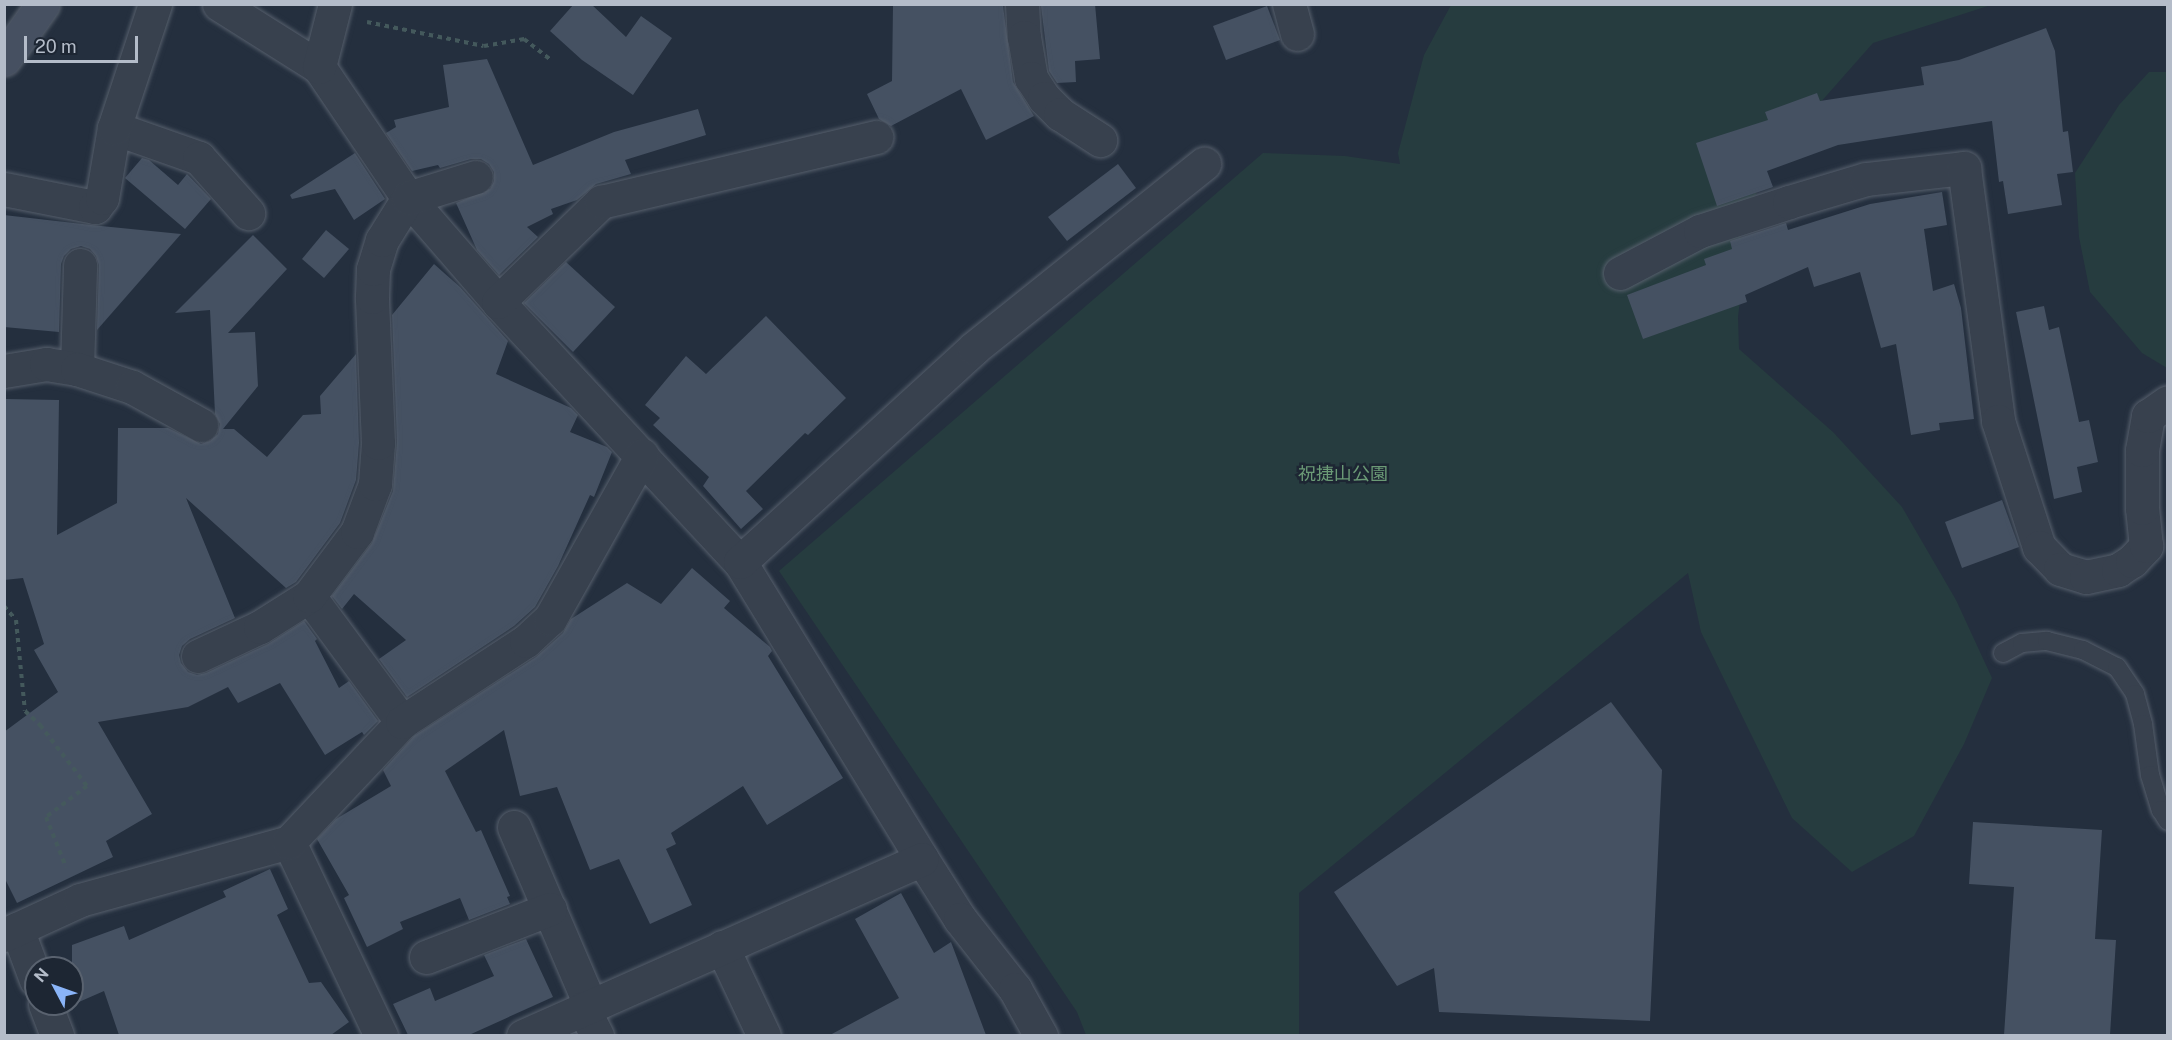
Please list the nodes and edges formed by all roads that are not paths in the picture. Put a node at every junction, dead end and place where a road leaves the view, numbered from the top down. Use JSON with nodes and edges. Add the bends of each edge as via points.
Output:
{"nodes":[{"id":1,"x":43,"y":4,"type":"edge"},
{"id":2,"x":156,"y":4,"type":"edge"},
{"id":3,"x":219,"y":4,"type":"edge"},
{"id":4,"x":1022,"y":4,"type":"edge"},
{"id":5,"x":334,"y":9,"type":"edge"},
{"id":6,"x":4,"y":59,"type":"edge"},
{"id":7,"x":319,"y":67,"type":"junction"},
{"id":8,"x":114,"y":128,"type":"junction"},
{"id":9,"x":876,"y":137,"type":"dead end"},
{"id":10,"x":1100,"y":140,"type":"dead end"},
{"id":11,"x":1204,"y":164,"type":"dead end"},
{"id":12,"x":476,"y":177,"type":"dead end"},
{"id":13,"x":4,"y":189,"type":"edge"},
{"id":14,"x":408,"y":198,"type":"junction"},
{"id":15,"x":248,"y":213,"type":"dead end"},
{"id":16,"x":80,"y":265,"type":"dead end"},
{"id":17,"x":1620,"y":273,"type":"dead end"},
{"id":18,"x":498,"y":302,"type":"junction"},
{"id":19,"x":77,"y":369,"type":"junction"},
{"id":20,"x":4,"y":371,"type":"edge"},
{"id":21,"x":2168,"y":402,"type":"edge"},
{"id":22,"x":201,"y":425,"type":"dead end"},
{"id":23,"x":642,"y":455,"type":"junction"},
{"id":24,"x":740,"y":562,"type":"junction"},
{"id":25,"x":309,"y":596,"type":"junction"},
{"id":26,"x":2003,"y":653,"type":"dead end"},
{"id":27,"x":198,"y":656,"type":"dead end"},
{"id":28,"x":402,"y":722,"type":"junction"},
{"id":29,"x":2168,"y":820,"type":"edge"},
{"id":30,"x":514,"y":827,"type":"dead end"},
{"id":31,"x":289,"y":842,"type":"junction"},
{"id":32,"x":922,"y":859,"type":"junction"},
{"id":33,"x":550,"y":909,"type":"junction"},
{"id":34,"x":10,"y":932,"type":"edge"},
{"id":35,"x":722,"y":947,"type":"junction"},
{"id":36,"x":426,"y":957,"type":"dead end"},
{"id":37,"x":24,"y":958,"type":"edge"},
{"id":38,"x":50,"y":1016,"type":"edge"},
{"id":39,"x":590,"y":1016,"type":"edge"},
{"id":40,"x":57,"y":1035,"type":"edge"},
{"id":41,"x":381,"y":1035,"type":"edge"},
{"id":42,"x":523,"y":1035,"type":"edge"},
{"id":43,"x":764,"y":1035,"type":"edge"},
{"id":44,"x":1041,"y":1035,"type":"edge"}],
"edges":[{"from":1,"to":6,"type":"main road"},
{"from":2,"to":8,"type":"street"},
{"from":3,"to":7,"type":"street"},
{"from":4,"to":10,"type":"street","via":[[1031,78],[1060,114]]},
{"from":5,"to":7,"type":"street"},
{"from":7,"to":14,"type":"street"},
{"from":8,"to":13,"type":"street","via":[[102,198],[95,207]]},
{"from":8,"to":15,"type":"street","via":[[199,158]]},
{"from":9,"to":18,"type":"street","via":[[601,202]]},
{"from":11,"to":24,"type":"street","via":[[974,348]]},
{"from":12,"to":14,"type":"street"},
{"from":14,"to":18,"type":"street"},
{"from":14,"to":25,"type":"street","via":[[382,240],[373,269],[378,443],[375,484],[357,532]]},
{"from":16,"to":19,"type":"street"},
{"from":17,"to":21,"type":"street","via":[[1700,231],[1789,202],[1866,179],[1964,168],[1998,421],[2039,548],[2060,569],[2086,577],[2118,570],[2146,546],[2142,450],[2148,416]]},
{"from":18,"to":23,"type":"street"},
{"from":19,"to":20,"type":"street","via":[[46,364]]},
{"from":19,"to":22,"type":"street","via":[[132,387]]},
{"from":23,"to":24,"type":"street"},
{"from":23,"to":28,"type":"street","via":[[550,619],[526,641]]},
{"from":24,"to":32,"type":"street"},
{"from":25,"to":27,"type":"street","via":[[260,627]]},
{"from":25,"to":28,"type":"street"},
{"from":26,"to":29,"type":"lane","via":[[2022,643],[2047,641],[2083,650],[2117,667],[2135,694],[2150,775]]},
{"from":28,"to":31,"type":"street"},
{"from":30,"to":33,"type":"street"},
{"from":31,"to":34,"type":"street","via":[[80,900]]},
{"from":31,"to":41,"type":"street"},
{"from":32,"to":35,"type":"street"},
{"from":32,"to":44,"type":"street","via":[[960,919],[1015,989]]},
{"from":33,"to":36,"type":"street"},
{"from":33,"to":39,"type":"street"},
{"from":34,"to":37,"type":"street"},
{"from":35,"to":39,"type":"street"},
{"from":35,"to":43,"type":"street"},
{"from":38,"to":40,"type":"street"},
{"from":39,"to":42,"type":"street"}]}
